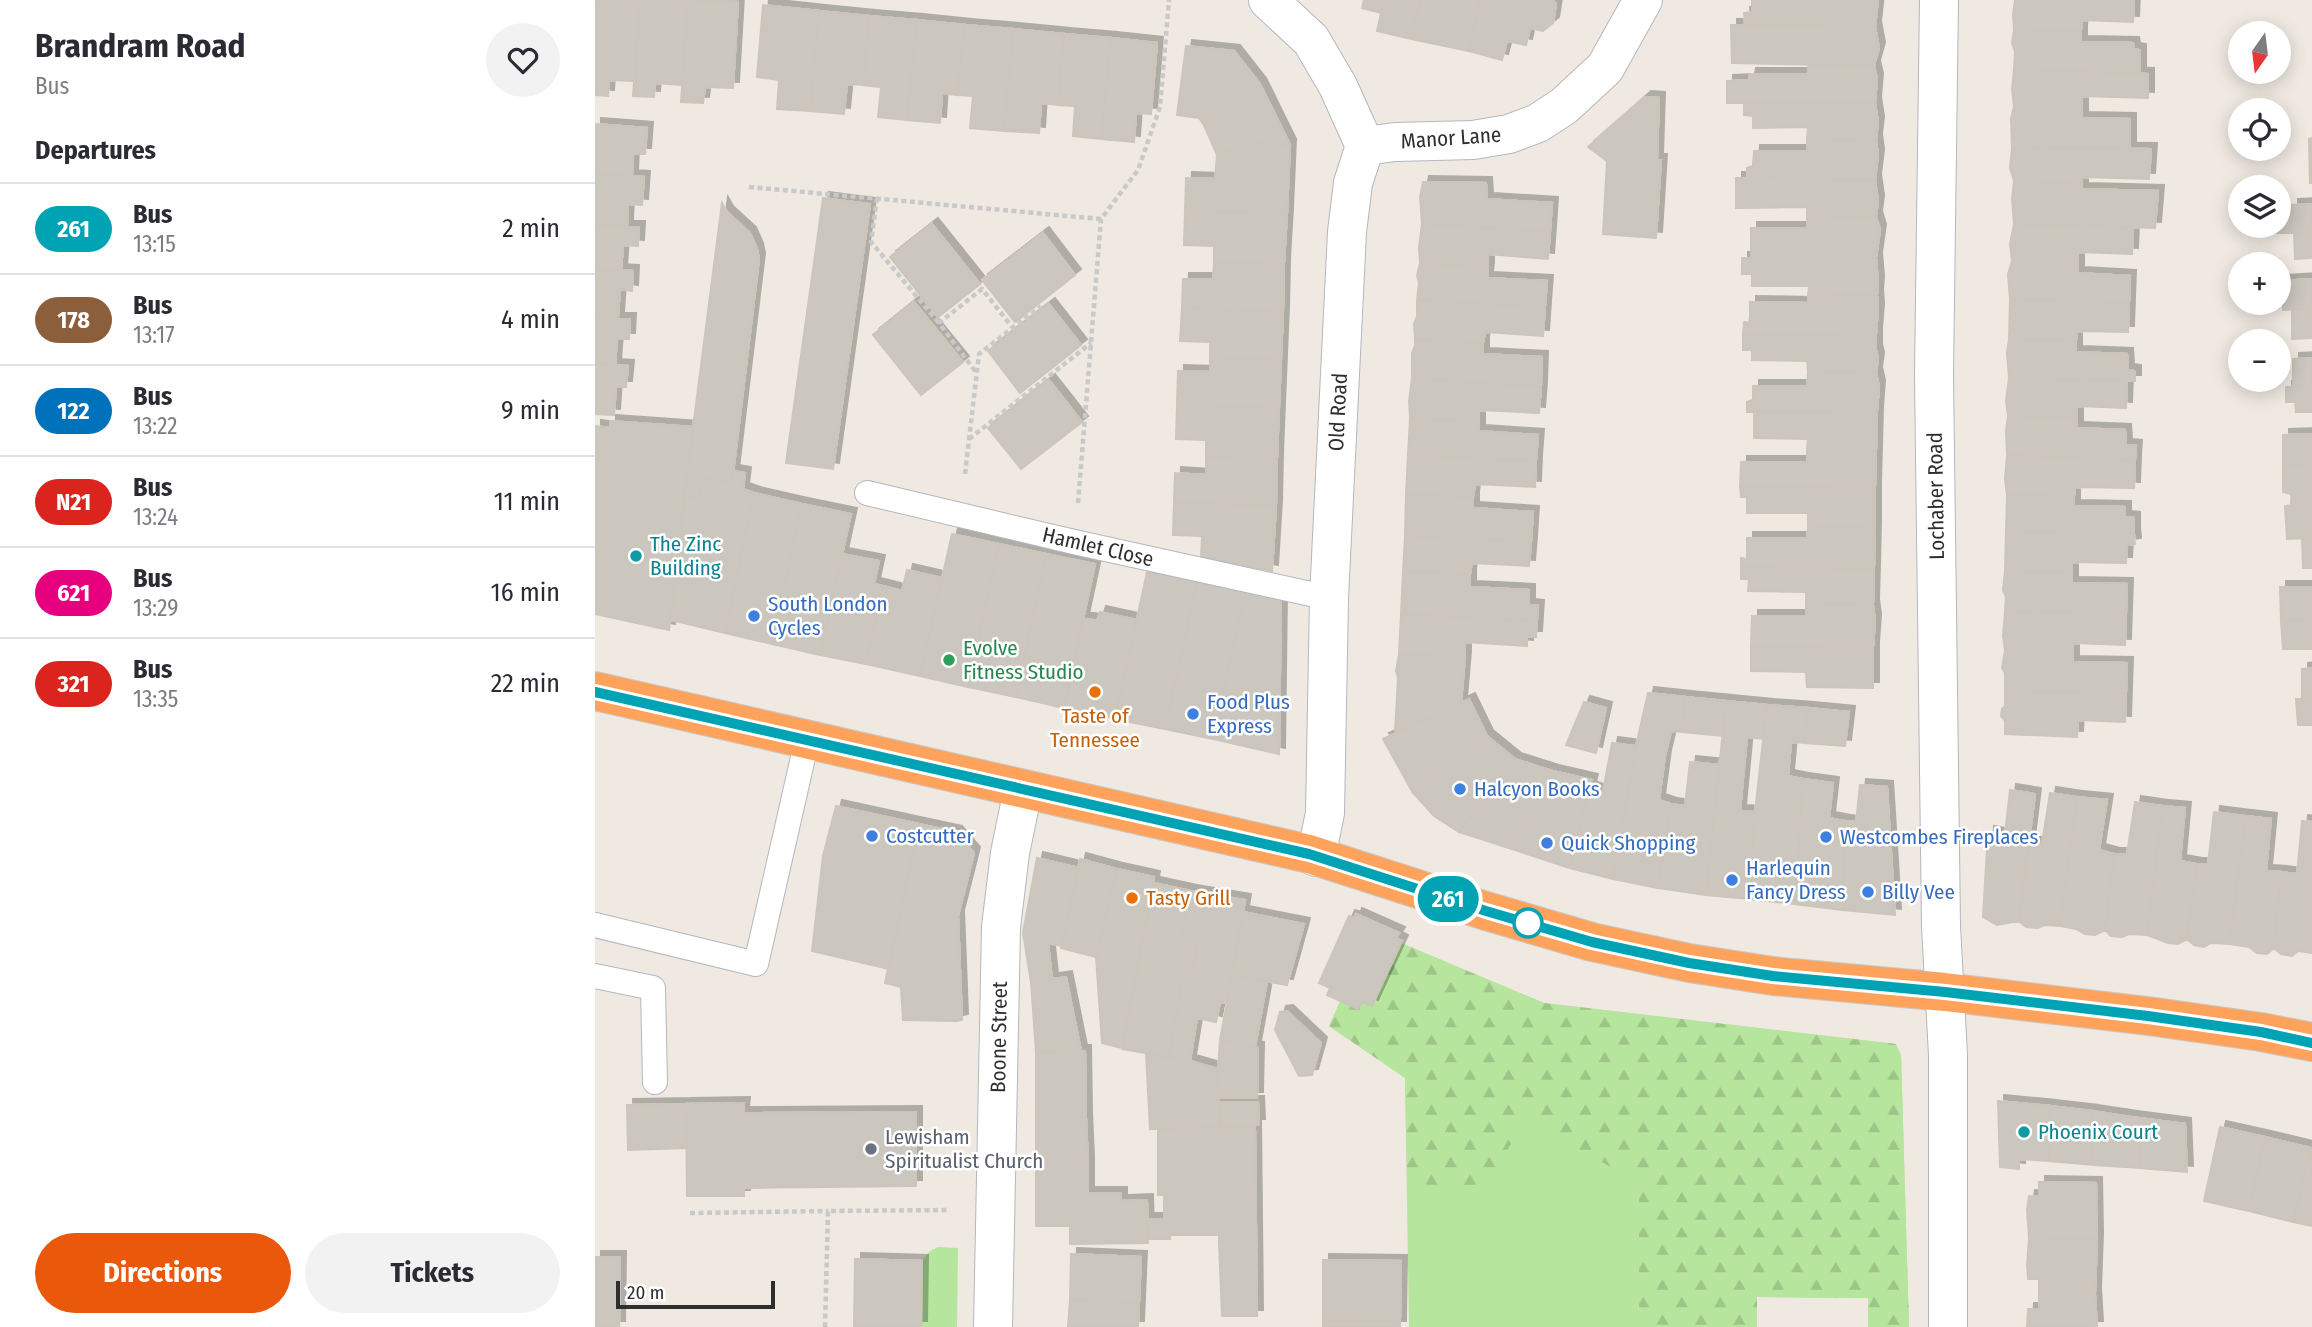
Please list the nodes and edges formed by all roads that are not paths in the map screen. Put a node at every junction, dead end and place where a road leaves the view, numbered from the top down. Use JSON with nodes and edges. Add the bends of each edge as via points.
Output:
{"nodes":[{"id":1,"x":1268,"y":0,"type":"edge"},
{"id":2,"x":1643,"y":0,"type":"edge"},
{"id":3,"x":1939,"y":0,"type":"edge"},
{"id":4,"x":1365,"y":146,"type":"junction"},
{"id":5,"x":867,"y":493,"type":"dead end"},
{"id":6,"x":1329,"y":598,"type":"junction"},
{"id":7,"x":595,"y":691,"type":"edge"},
{"id":8,"x":807,"y":740,"type":"junction"},
{"id":9,"x":1023,"y":790,"type":"junction"},
{"id":10,"x":1316,"y":857,"type":"junction"},
{"id":11,"x":595,"y":925,"type":"edge"},
{"id":12,"x":595,"y":976,"type":"edge"},
{"id":13,"x":1945,"y":992,"type":"junction"},
{"id":14,"x":2312,"y":1042,"type":"edge"},
{"id":15,"x":655,"y":1082,"type":"dead end"},
{"id":16,"x":993,"y":1327,"type":"edge"},
{"id":17,"x":1948,"y":1327,"type":"edge"}],
"edges":[{"from":1,"to":4,"type":"street","via":[[1311,40]]},
{"from":2,"to":4,"type":"street","name":"Manor Lane","via":[[1605,68],[1538,123],[1510,134],[1473,140]]},
{"from":3,"to":13,"type":"street","name":"Lochaber Road","via":[[1934,375]]},
{"from":4,"to":6,"type":"street","name":"Old Road","via":[[1353,183],[1346,232]]},
{"from":5,"to":6,"type":"lane","name":"Hamlet Close"},
{"from":6,"to":10,"type":"street","name":"Old Road","via":[[1325,813]]},
{"from":7,"to":8,"type":"highway"},
{"from":8,"to":9,"type":"highway"},
{"from":8,"to":11,"type":"lane","via":[[756,964]]},
{"from":9,"to":10,"type":"highway"},
{"from":9,"to":16,"type":"street","name":"Boone Street","via":[[1001,927]]},
{"from":10,"to":13,"type":"highway","via":[[1592,942],[1689,963]]},
{"from":12,"to":15,"type":"lane","via":[[653,988]]},
{"from":13,"to":14,"type":"highway","via":[[2148,1016]]},
{"from":13,"to":17,"type":"street","name":"Lochaber Road"}]}
